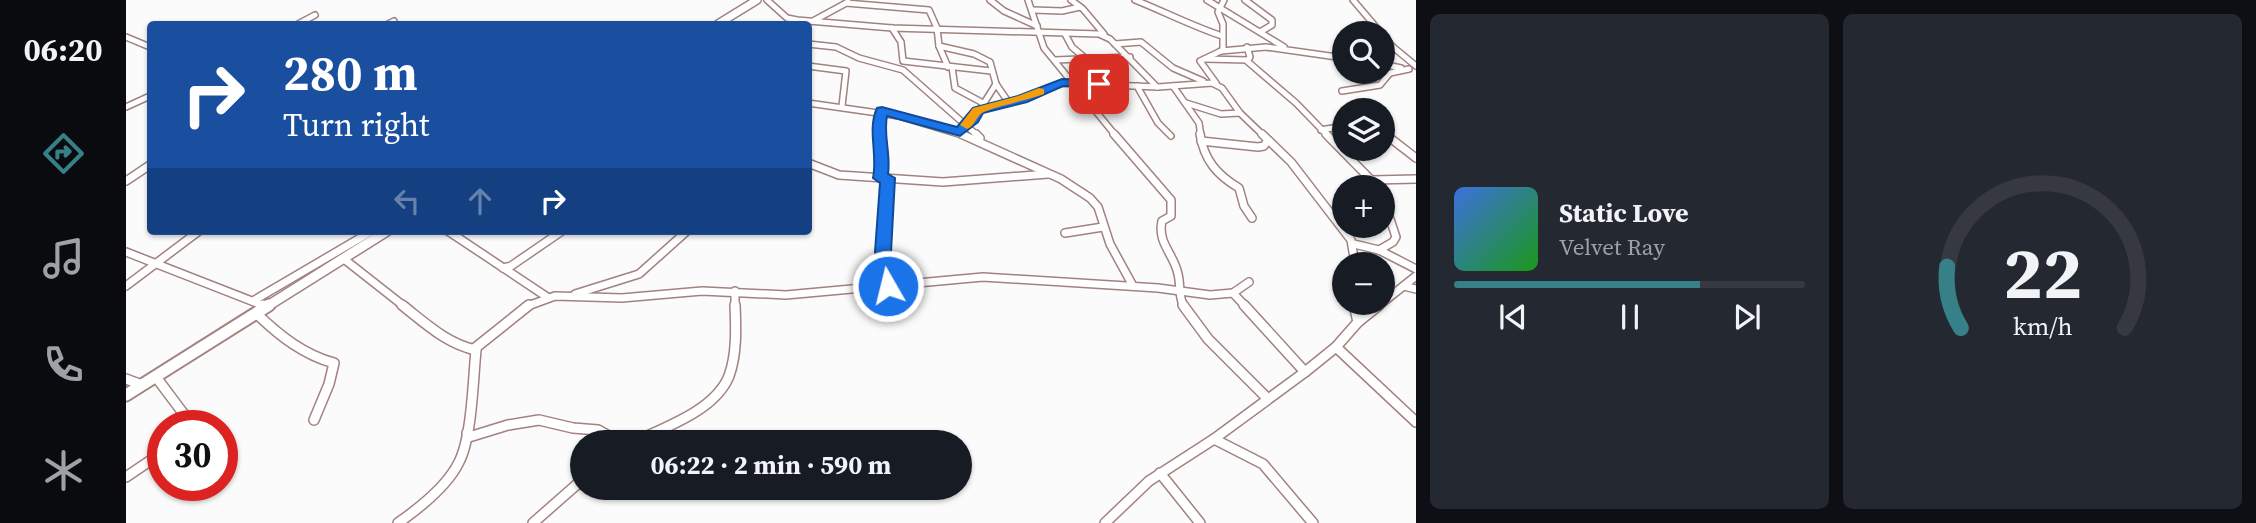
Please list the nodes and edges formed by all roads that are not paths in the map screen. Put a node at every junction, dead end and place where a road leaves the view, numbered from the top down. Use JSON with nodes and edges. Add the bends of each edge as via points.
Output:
{"nodes":[{"id":1,"x":757,"y":0,"type":"edge"},
{"id":2,"x":767,"y":0,"type":"edge"},
{"id":3,"x":984,"y":0,"type":"edge"},
{"id":4,"x":990,"y":0,"type":"edge"},
{"id":5,"x":1028,"y":0,"type":"edge"},
{"id":6,"x":1071,"y":0,"type":"edge"},
{"id":7,"x":1135,"y":0,"type":"edge"},
{"id":8,"x":1207,"y":0,"type":"edge"},
{"id":9,"x":1224,"y":0,"type":"edge"},
{"id":10,"x":1245,"y":0,"type":"edge"},
{"id":11,"x":1353,"y":0,"type":"edge"},
{"id":12,"x":1087,"y":1,"type":"edge"},
{"id":13,"x":849,"y":2,"type":"edge"},
{"id":14,"x":929,"y":3,"type":"dead end"},
{"id":15,"x":1081,"y":7,"type":"junction"},
{"id":16,"x":1219,"y":7,"type":"junction"},
{"id":17,"x":929,"y":10,"type":"junction"},
{"id":18,"x":1032,"y":10,"type":"junction"},
{"id":19,"x":1004,"y":11,"type":"junction"},
{"id":20,"x":315,"y":15,"type":"dead end"},
{"id":21,"x":304,"y":21,"type":"edge"},
{"id":22,"x":723,"y":21,"type":"edge"},
{"id":23,"x":805,"y":21,"type":"edge"},
{"id":24,"x":813,"y":22,"type":"joint"},
{"id":25,"x":892,"y":28,"type":"junction"},
{"id":26,"x":937,"y":28,"type":"junction"},
{"id":27,"x":1038,"y":30,"type":"junction"},
{"id":28,"x":1260,"y":32,"type":"junction"},
{"id":29,"x":1065,"y":34,"type":"junction"},
{"id":30,"x":1222,"y":36,"type":"junction"},
{"id":31,"x":126,"y":37,"type":"edge"},
{"id":32,"x":1107,"y":37,"type":"junction"},
{"id":33,"x":812,"y":44,"type":"edge"},
{"id":34,"x":1115,"y":44,"type":"junction"},
{"id":35,"x":147,"y":46,"type":"edge"},
{"id":36,"x":939,"y":46,"type":"junction"},
{"id":37,"x":1247,"y":47,"type":"junction"},
{"id":38,"x":1289,"y":49,"type":"junction"},
{"id":39,"x":1221,"y":51,"type":"junction"},
{"id":40,"x":1332,"y":56,"type":"edge"},
{"id":41,"x":1129,"y":57,"type":"junction"},
{"id":42,"x":1085,"y":58,"type":"junction"},
{"id":43,"x":1201,"y":58,"type":"junction"},
{"id":44,"x":1055,"y":60,"type":"junction"},
{"id":45,"x":1248,"y":60,"type":"junction"},
{"id":46,"x":1395,"y":66,"type":"edge"},
{"id":47,"x":812,"y":67,"type":"edge"},
{"id":48,"x":950,"y":67,"type":"junction"},
{"id":49,"x":1413,"y":68,"type":"edge"},
{"id":50,"x":991,"y":71,"type":"junction"},
{"id":51,"x":1069,"y":82,"type":"junction"},
{"id":52,"x":1206,"y":83,"type":"junction"},
{"id":53,"x":996,"y":84,"type":"junction"},
{"id":54,"x":1137,"y":86,"type":"junction"},
{"id":55,"x":1173,"y":86,"type":"junction"},
{"id":56,"x":1219,"y":86,"type":"junction"},
{"id":57,"x":1158,"y":87,"type":"junction"},
{"id":58,"x":1342,"y":91,"type":"dead end"},
{"id":59,"x":147,"y":97,"type":"edge"},
{"id":60,"x":812,"y":103,"type":"edge"},
{"id":61,"x":983,"y":103,"type":"junction"},
{"id":62,"x":1009,"y":103,"type":"junction"},
{"id":63,"x":1185,"y":103,"type":"junction"},
{"id":64,"x":842,"y":106,"type":"junction"},
{"id":65,"x":126,"y":107,"type":"edge"},
{"id":66,"x":978,"y":110,"type":"junction"},
{"id":67,"x":882,"y":111,"type":"junction"},
{"id":68,"x":1240,"y":113,"type":"junction"},
{"id":69,"x":965,"y":126,"type":"junction"},
{"id":70,"x":1332,"y":128,"type":"edge"},
{"id":71,"x":1321,"y":130,"type":"junction"},
{"id":72,"x":960,"y":132,"type":"junction"},
{"id":73,"x":1171,"y":136,"type":"dead end"},
{"id":74,"x":1395,"y":140,"type":"edge"},
{"id":75,"x":982,"y":141,"type":"junction"},
{"id":76,"x":1201,"y":141,"type":"junction"},
{"id":77,"x":1267,"y":141,"type":"junction"},
{"id":78,"x":1412,"y":151,"type":"edge"},
{"id":79,"x":1416,"y":158,"type":"edge"},
{"id":80,"x":812,"y":165,"type":"edge"},
{"id":81,"x":147,"y":166,"type":"edge"},
{"id":82,"x":1052,"y":174,"type":"junction"},
{"id":83,"x":1368,"y":175,"type":"edge"},
{"id":84,"x":884,"y":178,"type":"junction"},
{"id":85,"x":1395,"y":179,"type":"edge"},
{"id":86,"x":1416,"y":179,"type":"edge"},
{"id":87,"x":126,"y":181,"type":"edge"},
{"id":88,"x":1252,"y":218,"type":"dead end"},
{"id":89,"x":1103,"y":227,"type":"junction"},
{"id":90,"x":1065,"y":233,"type":"dead end"},
{"id":91,"x":194,"y":235,"type":"edge"},
{"id":92,"x":365,"y":235,"type":"edge"},
{"id":93,"x":381,"y":235,"type":"edge"},
{"id":94,"x":454,"y":235,"type":"edge"},
{"id":95,"x":556,"y":235,"type":"edge"},
{"id":96,"x":683,"y":235,"type":"edge"},
{"id":97,"x":1395,"y":238,"type":"edge"},
{"id":98,"x":1354,"y":244,"type":"junction"},
{"id":99,"x":1379,"y":250,"type":"junction"},
{"id":100,"x":126,"y":252,"type":"edge"},
{"id":101,"x":1354,"y":252,"type":"edge"},
{"id":102,"x":344,"y":259,"type":"junction"},
{"id":103,"x":157,"y":264,"type":"junction"},
{"id":104,"x":503,"y":268,"type":"junction"},
{"id":105,"x":1416,"y":269,"type":"edge"},
{"id":106,"x":1416,"y":276,"type":"edge"},
{"id":107,"x":1249,"y":282,"type":"dead end"},
{"id":108,"x":126,"y":286,"type":"edge"},
{"id":109,"x":888,"y":286,"type":"junction"},
{"id":110,"x":1133,"y":286,"type":"junction"},
{"id":111,"x":1404,"y":286,"type":"junction"},
{"id":112,"x":1416,"y":289,"type":"edge"},
{"id":113,"x":735,"y":291,"type":"junction"},
{"id":114,"x":1178,"y":291,"type":"junction"},
{"id":115,"x":1233,"y":293,"type":"junction"},
{"id":116,"x":568,"y":296,"type":"junction"},
{"id":117,"x":547,"y":297,"type":"junction"},
{"id":118,"x":254,"y":301,"type":"junction"},
{"id":119,"x":267,"y":307,"type":"junction"},
{"id":120,"x":258,"y":314,"type":"junction"},
{"id":121,"x":1356,"y":315,"type":"edge"},
{"id":122,"x":1358,"y":322,"type":"junction"},
{"id":123,"x":1336,"y":347,"type":"junction"},
{"id":124,"x":474,"y":349,"type":"junction"},
{"id":125,"x":1305,"y":372,"type":"junction"},
{"id":126,"x":156,"y":377,"type":"junction"},
{"id":127,"x":126,"y":379,"type":"edge"},
{"id":128,"x":143,"y":385,"type":"junction"},
{"id":129,"x":126,"y":395,"type":"edge"},
{"id":130,"x":1267,"y":398,"type":"junction"},
{"id":131,"x":181,"y":410,"type":"edge"},
{"id":132,"x":314,"y":420,"type":"dead end"},
{"id":133,"x":1416,"y":422,"type":"edge"},
{"id":134,"x":598,"y":430,"type":"edge"},
{"id":135,"x":658,"y":430,"type":"edge"},
{"id":136,"x":467,"y":433,"type":"junction"},
{"id":137,"x":1214,"y":439,"type":"junction"},
{"id":138,"x":147,"y":463,"type":"edge"},
{"id":139,"x":1160,"y":473,"type":"junction"},
{"id":140,"x":126,"y":477,"type":"edge"},
{"id":141,"x":570,"y":490,"type":"edge"},
{"id":142,"x":398,"y":523,"type":"edge"},
{"id":143,"x":533,"y":523,"type":"edge"},
{"id":144,"x":1105,"y":523,"type":"edge"},
{"id":145,"x":1200,"y":523,"type":"edge"},
{"id":146,"x":1313,"y":523,"type":"edge"}],
"edges":[{"from":1,"to":22,"type":"street"},
{"from":2,"to":23,"type":"street","via":[[789,19]]},
{"from":3,"to":19,"type":"street"},
{"from":4,"to":19,"type":"street"},
{"from":5,"to":18,"type":"street"},
{"from":6,"to":15,"type":"street"},
{"from":7,"to":30,"type":"street"},
{"from":8,"to":16,"type":"street"},
{"from":9,"to":16,"type":"street"},
{"from":10,"to":28,"type":"street","via":[[1272,20],[1272,25]]},
{"from":11,"to":49,"type":"street"},
{"from":12,"to":15,"type":"street"},
{"from":13,"to":17,"type":"street"},
{"from":13,"to":24,"type":"street"},
{"from":14,"to":17,"type":"street"},
{"from":15,"to":18,"type":"street"},
{"from":15,"to":32,"type":"street"},
{"from":16,"to":28,"type":"street"},
{"from":16,"to":30,"type":"street"},
{"from":17,"to":26,"type":"street"},
{"from":18,"to":27,"type":"street"},
{"from":19,"to":27,"type":"street"},
{"from":20,"to":21,"type":"street"},
{"from":24,"to":25,"type":"street"},
{"from":25,"to":26,"type":"street"},
{"from":25,"to":48,"type":"street","via":[[901,42],[903,61]]},
{"from":26,"to":27,"type":"street"},
{"from":26,"to":36,"type":"street"},
{"from":27,"to":29,"type":"street"},
{"from":27,"to":44,"type":"street","via":[[1044,48]]},
{"from":28,"to":38,"type":"street"},
{"from":29,"to":32,"type":"street"},
{"from":29,"to":42,"type":"street"},
{"from":30,"to":39,"type":"street"},
{"from":31,"to":35,"type":"street"},
{"from":32,"to":34,"type":"street"},
{"from":33,"to":69,"type":"street","via":[[836,47],[903,70]]},
{"from":34,"to":41,"type":"street"},
{"from":34,"to":52,"type":"street","via":[[1141,41],[1173,68]]},
{"from":36,"to":48,"type":"street"},
{"from":36,"to":50,"type":"street","via":[[979,55],[990,62]]},
{"from":37,"to":38,"type":"street"},
{"from":37,"to":39,"type":"street"},
{"from":37,"to":45,"type":"street"},
{"from":38,"to":40,"type":"street"},
{"from":39,"to":43,"type":"street"},
{"from":41,"to":42,"type":"street"},
{"from":41,"to":57,"type":"street"},
{"from":42,"to":44,"type":"street"},
{"from":43,"to":45,"type":"street"},
{"from":43,"to":56,"type":"street"},
{"from":44,"to":51,"type":"street"},
{"from":45,"to":71,"type":"street"},
{"from":46,"to":49,"type":"street"},
{"from":47,"to":64,"type":"street","via":[[846,71]]},
{"from":48,"to":50,"type":"street"},
{"from":48,"to":61,"type":"street","via":[[955,88]]},
{"from":49,"to":58,"type":"street","via":[[1387,75],[1380,85]]},
{"from":50,"to":53,"type":"street"},
{"from":51,"to":54,"type":"street"},
{"from":51,"to":62,"type":"street"},
{"from":51,"to":114,"type":"street","via":[[1169,196],[1171,216],[1162,221],[1159,233],[1178,272]]},
{"from":52,"to":55,"type":"street"},
{"from":52,"to":56,"type":"street"},
{"from":53,"to":61,"type":"street"},
{"from":53,"to":62,"type":"street"},
{"from":54,"to":57,"type":"street"},
{"from":54,"to":73,"type":"street","via":[[1159,125]]},
{"from":55,"to":57,"type":"street"},
{"from":55,"to":63,"type":"street"},
{"from":56,"to":68,"type":"street"},
{"from":59,"to":65,"type":"street"},
{"from":60,"to":64,"type":"street"},
{"from":61,"to":66,"type":"street"},
{"from":62,"to":66,"type":"street"},
{"from":63,"to":68,"type":"street","via":[[1221,114]]},
{"from":63,"to":76,"type":"street","via":[[1199,123]]},
{"from":64,"to":67,"type":"street"},
{"from":66,"to":69,"type":"street"},
{"from":67,"to":72,"type":"street"},
{"from":67,"to":84,"type":"street","via":[[878,129]]},
{"from":68,"to":77,"type":"street"},
{"from":69,"to":72,"type":"street"},
{"from":69,"to":75,"type":"street"},
{"from":70,"to":71,"type":"street"},
{"from":71,"to":83,"type":"street"},
{"from":72,"to":75,"type":"street"},
{"from":74,"to":78,"type":"street"},
{"from":75,"to":82,"type":"street"},
{"from":76,"to":77,"type":"street","via":[[1258,147]]},
{"from":76,"to":88,"type":"street","via":[[1212,167],[1239,188]]},
{"from":77,"to":98,"type":"street","via":[[1286,156]]},
{"from":78,"to":79,"type":"street"},
{"from":80,"to":84,"type":"street","via":[[833,174]]},
{"from":81,"to":87,"type":"street"},
{"from":82,"to":84,"type":"street","via":[[963,183]]},
{"from":82,"to":89,"type":"street","via":[[1088,196],[1098,207]]},
{"from":84,"to":109,"type":"street","via":[[883,252]]},
{"from":85,"to":86,"type":"street"},
{"from":89,"to":90,"type":"street"},
{"from":89,"to":110,"type":"street"},
{"from":91,"to":103,"type":"street"},
{"from":92,"to":118,"type":"street"},
{"from":93,"to":102,"type":"street"},
{"from":94,"to":104,"type":"street"},
{"from":95,"to":104,"type":"street"},
{"from":96,"to":116,"type":"street","via":[[639,274]]},
{"from":97,"to":99,"type":"street"},
{"from":98,"to":99,"type":"street"},
{"from":98,"to":101,"type":"street"},
{"from":99,"to":105,"type":"street"},
{"from":100,"to":103,"type":"street"},
{"from":102,"to":119,"type":"street"},
{"from":102,"to":124,"type":"street","via":[[436,332]]},
{"from":103,"to":108,"type":"street"},
{"from":103,"to":118,"type":"street"},
{"from":104,"to":117,"type":"street"},
{"from":106,"to":111,"type":"street"},
{"from":107,"to":115,"type":"street"},
{"from":109,"to":110,"type":"street","via":[[983,277]]},
{"from":109,"to":113,"type":"street","via":[[791,295]]},
{"from":110,"to":114,"type":"street"},
{"from":111,"to":112,"type":"street"},
{"from":111,"to":122,"type":"street"},
{"from":113,"to":116,"type":"street","via":[[622,298]]},
{"from":113,"to":135,"type":"street","via":[[732,362],[726,382],[710,399]]},
{"from":114,"to":115,"type":"street"},
{"from":114,"to":130,"type":"street","via":[[1197,326]]},
{"from":115,"to":125,"type":"street"},
{"from":116,"to":117,"type":"street"},
{"from":117,"to":124,"type":"street","via":[[526,307]]},
{"from":118,"to":119,"type":"street"},
{"from":119,"to":120,"type":"street"},
{"from":120,"to":126,"type":"street"},
{"from":120,"to":132,"type":"street","via":[[282,338],[334,363]]},
{"from":121,"to":122,"type":"street"},
{"from":122,"to":123,"type":"street"},
{"from":123,"to":125,"type":"street"},
{"from":123,"to":133,"type":"street"},
{"from":124,"to":136,"type":"street"},
{"from":125,"to":130,"type":"street"},
{"from":126,"to":128,"type":"street"},
{"from":126,"to":131,"type":"street"},
{"from":127,"to":128,"type":"street"},
{"from":128,"to":129,"type":"street"},
{"from":130,"to":137,"type":"street"},
{"from":134,"to":136,"type":"street","via":[[539,420],[469,437]]},
{"from":136,"to":142,"type":"street","via":[[455,469],[417,511]]},
{"from":137,"to":139,"type":"street"},
{"from":137,"to":146,"type":"street","via":[[1263,464]]},
{"from":138,"to":140,"type":"street"},
{"from":139,"to":144,"type":"street"},
{"from":139,"to":145,"type":"street"},
{"from":141,"to":143,"type":"street"}]}
